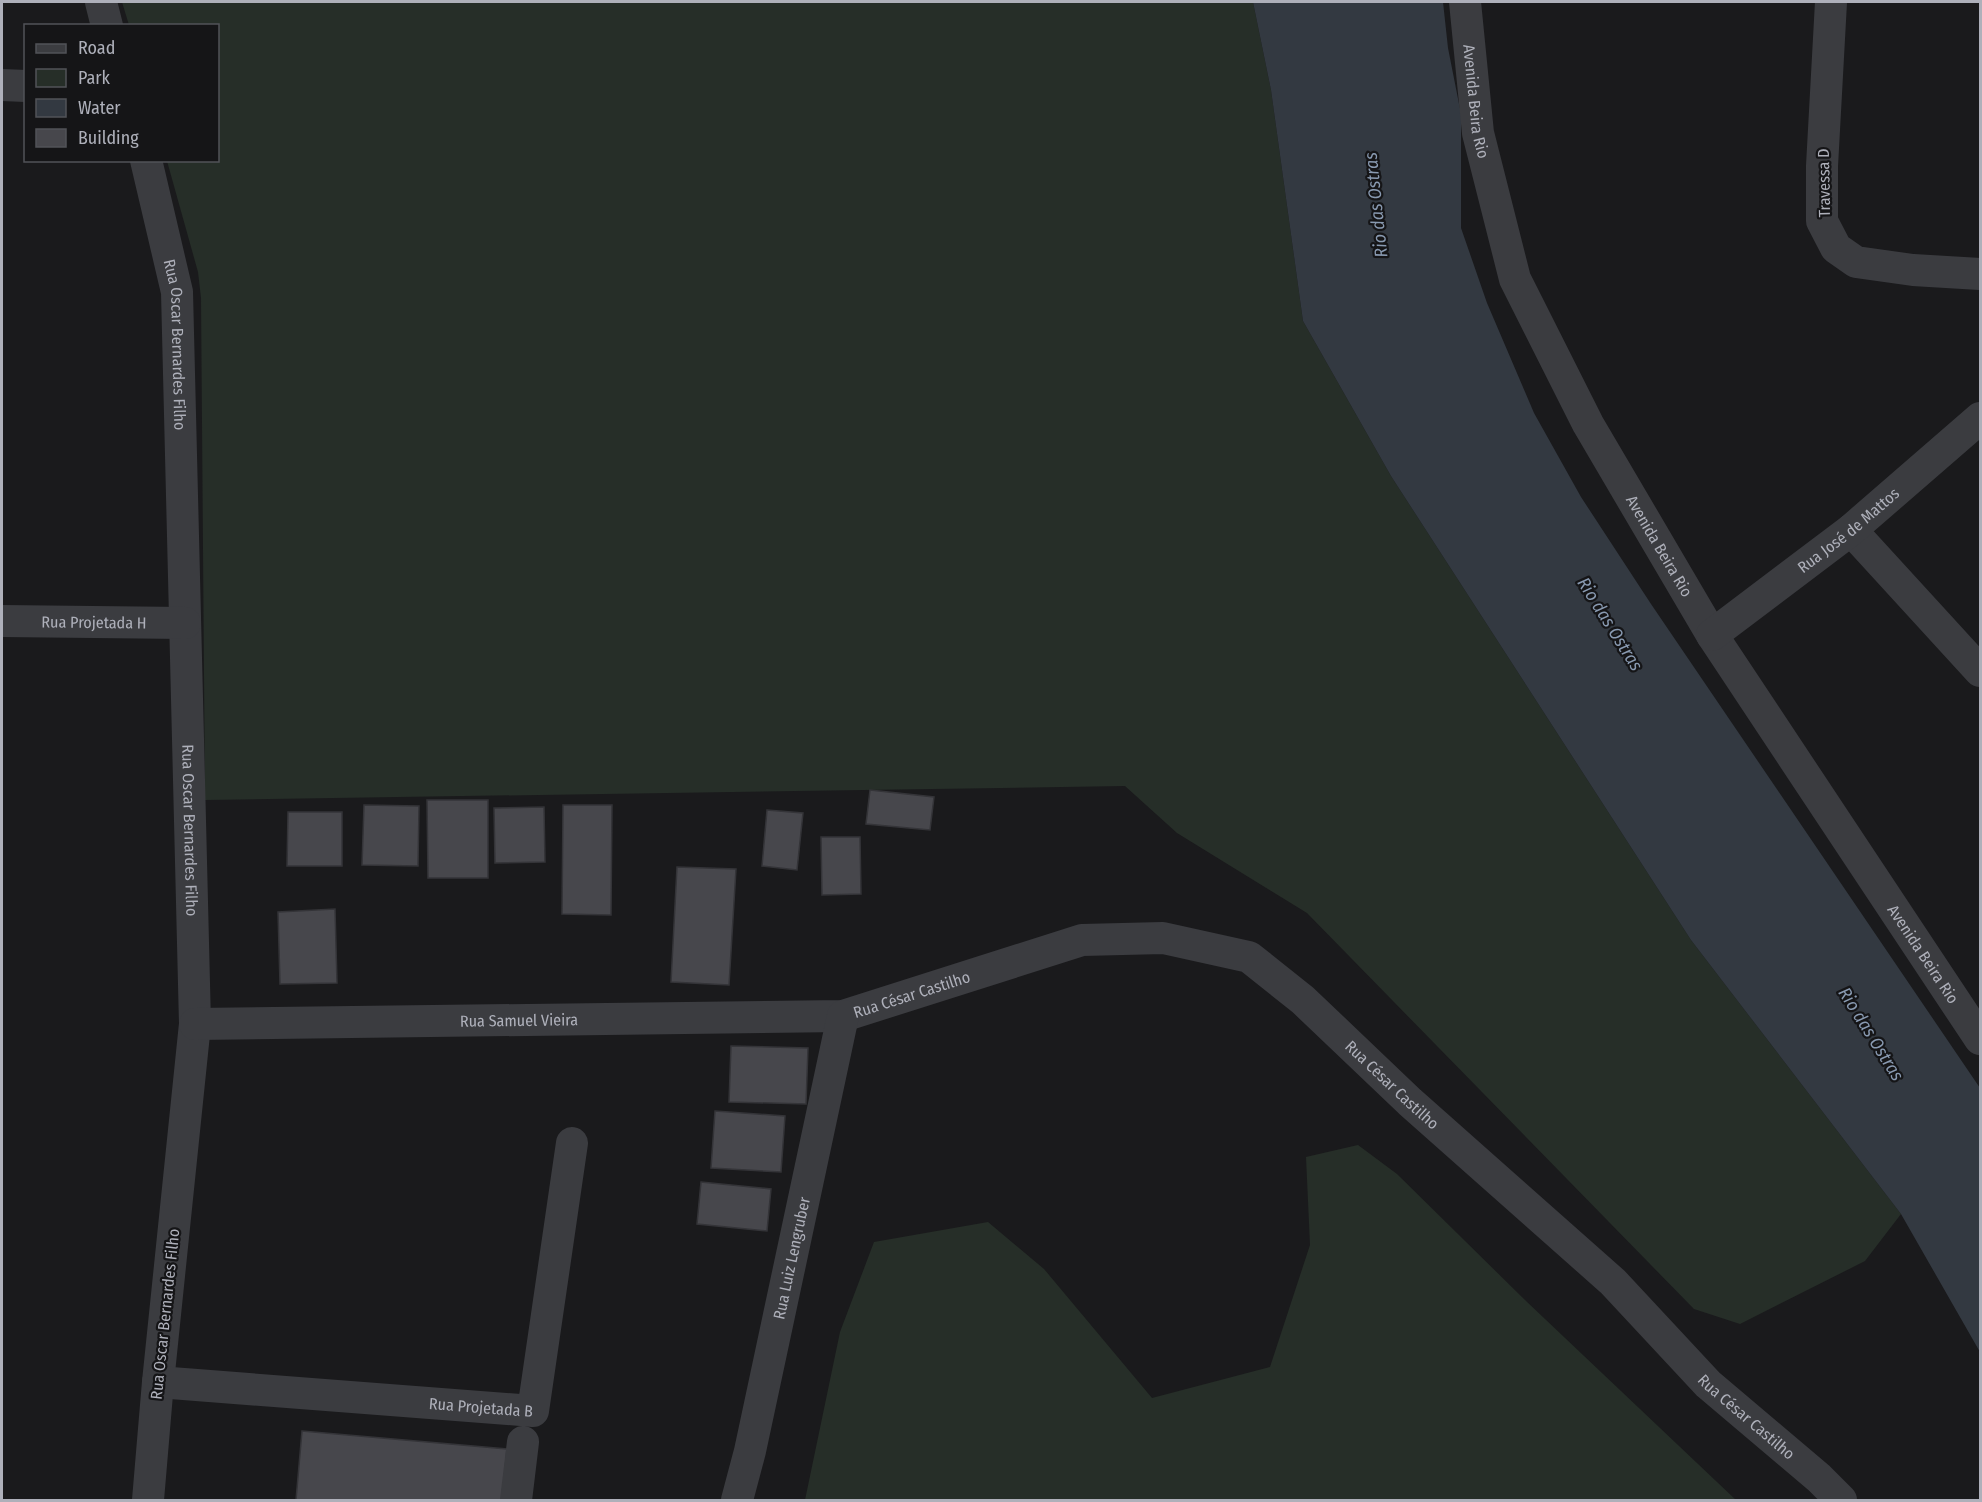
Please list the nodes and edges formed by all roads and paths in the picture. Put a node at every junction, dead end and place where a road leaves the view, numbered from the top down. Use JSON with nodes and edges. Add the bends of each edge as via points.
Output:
{"nodes":[{"id":1,"x":100,"y":2,"type":"edge"},
{"id":2,"x":1465,"y":2,"type":"edge"},
{"id":3,"x":1831,"y":2,"type":"edge"},
{"id":4,"x":106,"y":24,"type":"edge"},
{"id":5,"x":2,"y":86,"type":"edge"},
{"id":6,"x":24,"y":86,"type":"edge"},
{"id":7,"x":146,"y":162,"type":"edge"},
{"id":8,"x":1980,"y":274,"type":"edge"},
{"id":9,"x":1980,"y":418,"type":"edge"},
{"id":10,"x":1851,"y":530,"type":"junction"},
{"id":11,"x":2,"y":621,"type":"edge"},
{"id":12,"x":185,"y":623,"type":"junction"},
{"id":13,"x":1712,"y":635,"type":"junction"},
{"id":14,"x":1980,"y":671,"type":"edge"},
{"id":15,"x":843,"y":1016,"type":"junction"},
{"id":16,"x":195,"y":1024,"type":"junction"},
{"id":17,"x":1980,"y":1039,"type":"edge"},
{"id":18,"x":572,"y":1143,"type":"dead end"},
{"id":19,"x":158,"y":1382,"type":"junction"},
{"id":20,"x":523,"y":1442,"type":"dead end"},
{"id":21,"x":148,"y":1500,"type":"edge"},
{"id":22,"x":516,"y":1500,"type":"edge"},
{"id":23,"x":737,"y":1500,"type":"edge"},
{"id":24,"x":1841,"y":1500,"type":"edge"}],
"edges":[{"from":1,"to":4,"type":"street"},
{"from":2,"to":13,"type":"street","name":"Avenida Beira Rio","via":[[1478,133],[1515,279],[1588,424]]},
{"from":3,"to":8,"type":"street","name":"Travessa D","via":[[1822,221],[1836,248],[1857,262]]},
{"from":5,"to":6,"type":"street"},
{"from":7,"to":12,"type":"street","name":"Rua Oscar Bernardes Filho","via":[[177,292]]},
{"from":9,"to":10,"type":"street","name":"Rua José de Mattos"},
{"from":10,"to":13,"type":"street","name":"Rua José de Mattos"},
{"from":10,"to":14,"type":"street"},
{"from":11,"to":12,"type":"street","name":"Rua Projetada H"},
{"from":12,"to":16,"type":"street","name":"Rua Oscar Bernardes Filho"},
{"from":13,"to":17,"type":"street","name":"Avenida Beira Rio"},
{"from":15,"to":16,"type":"street","name":"Rua Samuel Vieira"},
{"from":15,"to":23,"type":"street","name":"Rua Luiz Lengruber"},
{"from":15,"to":24,"type":"street","name":"Rua César Castilho","via":[[1082,940],[1163,938],[1249,957],[1303,1000],[1410,1102],[1612,1282],[1708,1384]]},
{"from":16,"to":19,"type":"street","name":"Rua Oscar Bernardes Filho"},
{"from":18,"to":19,"type":"street","name":"Rua Projetada B","via":[[533,1411]]},
{"from":19,"to":21,"type":"street","name":"Rua Oscar Bernardes Filho"},
{"from":20,"to":22,"type":"street"}]}
